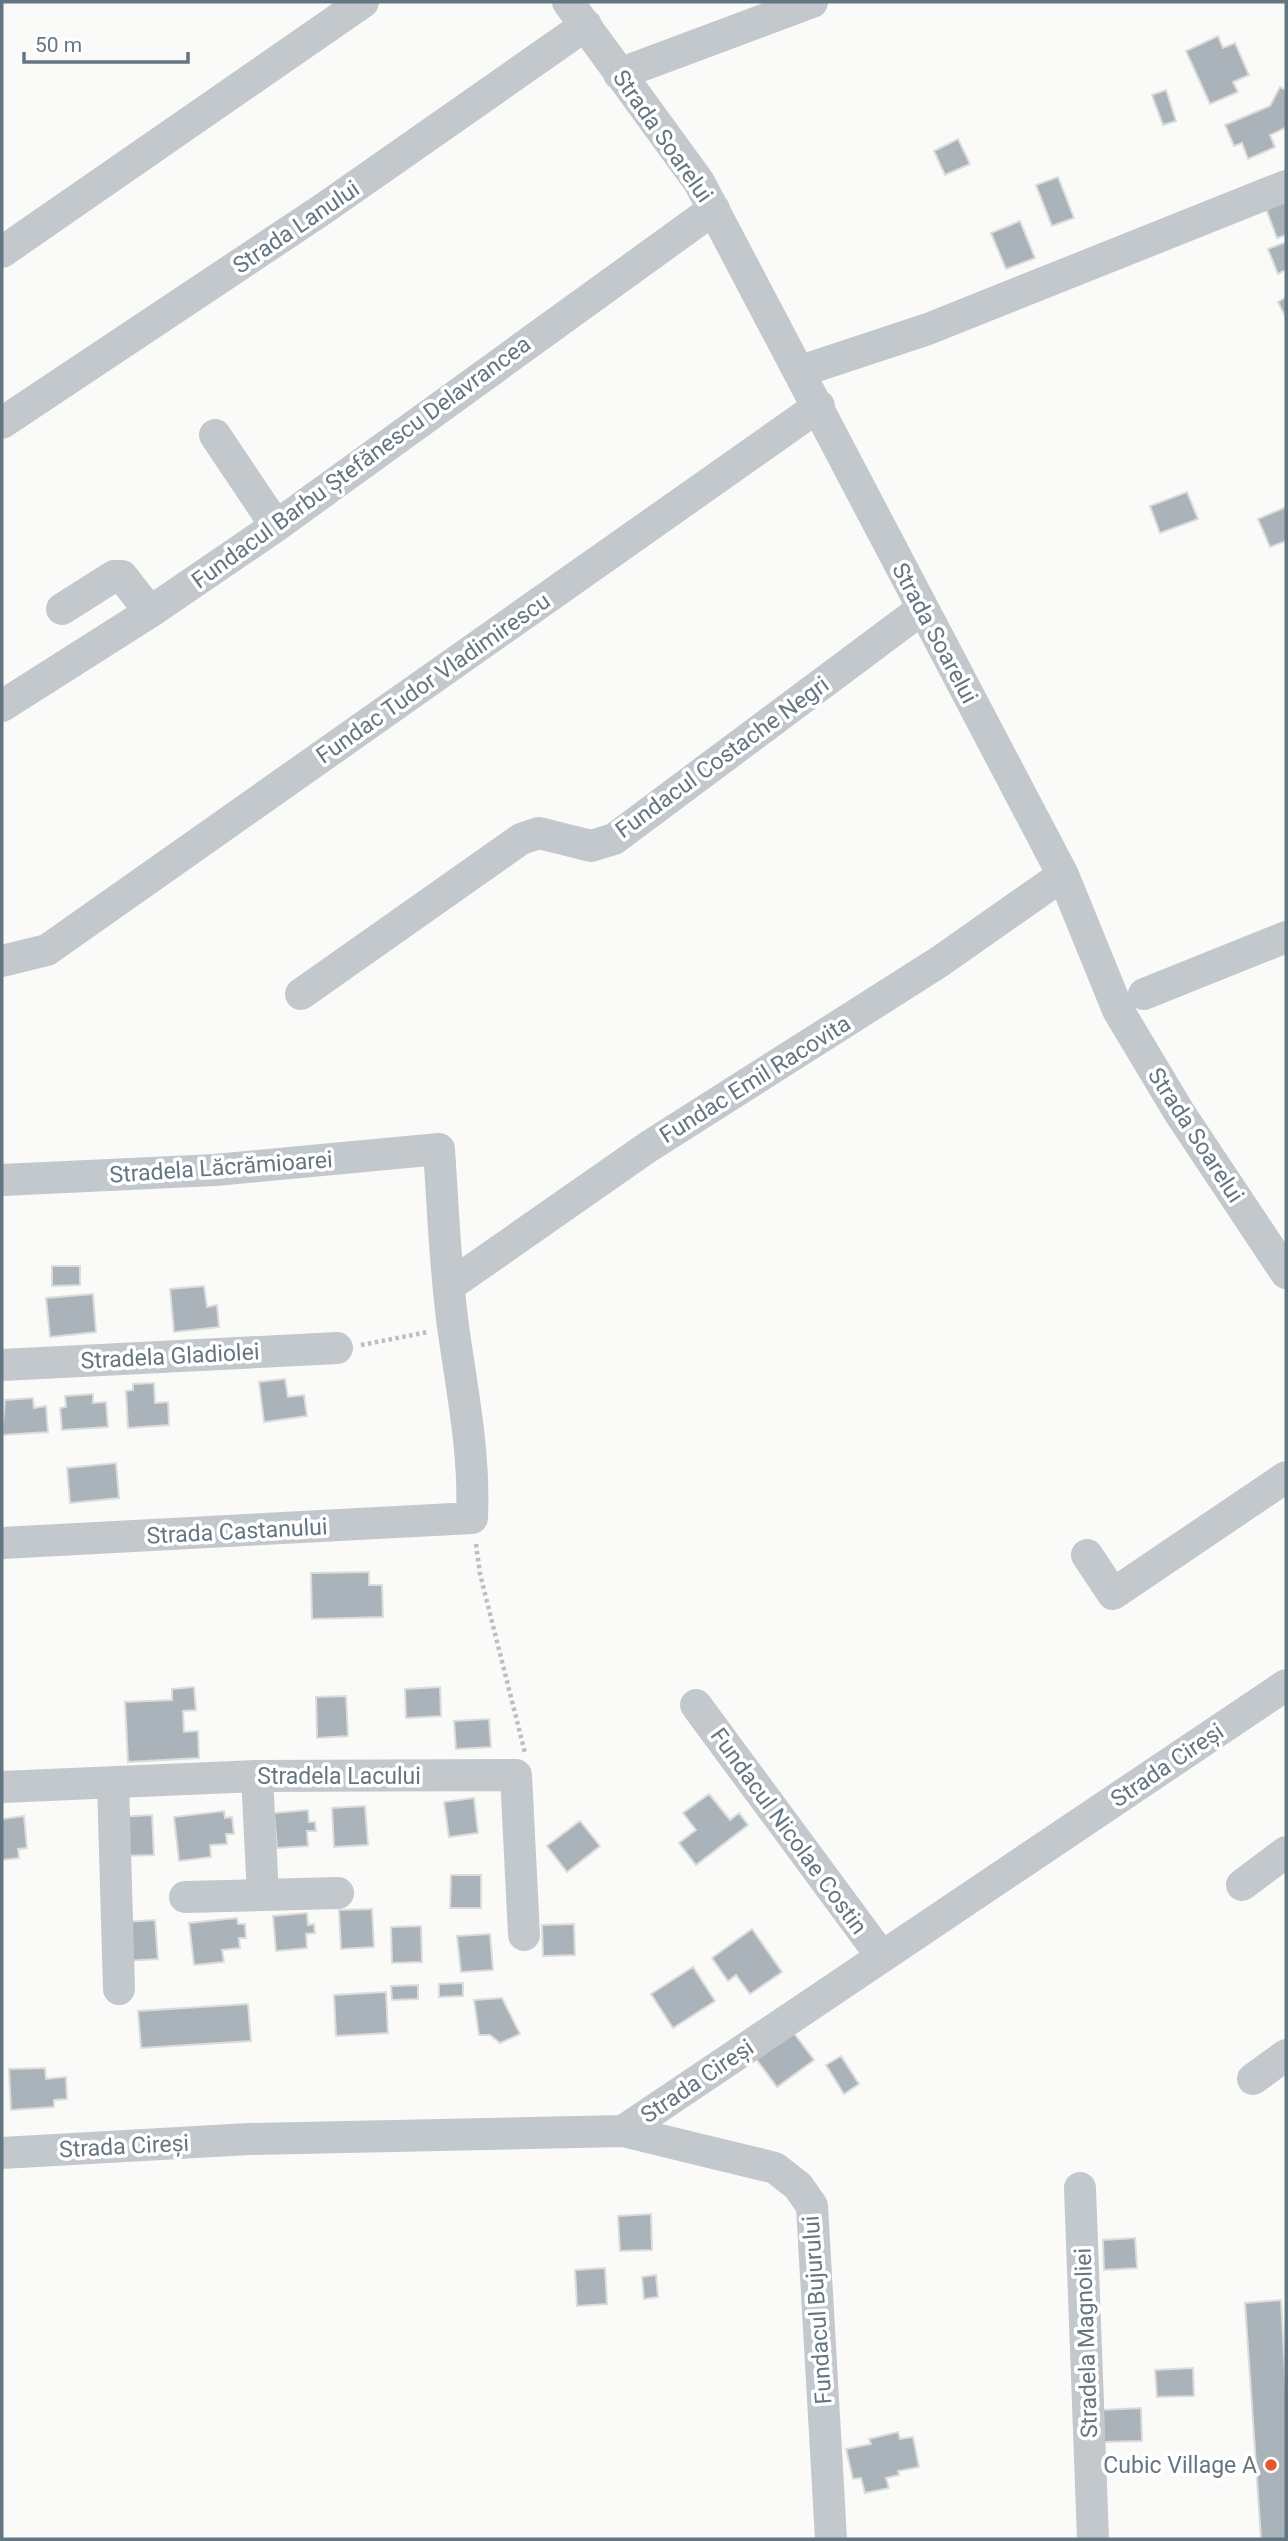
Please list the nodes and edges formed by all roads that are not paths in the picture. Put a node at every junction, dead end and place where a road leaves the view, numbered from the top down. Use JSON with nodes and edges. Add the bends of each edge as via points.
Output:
{"nodes":[{"id":1,"x":363,"y":2,"type":"edge"},
{"id":2,"x":813,"y":2,"type":"edge"},
{"id":3,"x":577,"y":14,"type":"edge"},
{"id":4,"x":619,"y":74,"type":"junction"},
{"id":5,"x":1286,"y":186,"type":"edge"},
{"id":6,"x":714,"y":209,"type":"junction"},
{"id":7,"x":2,"y":252,"type":"edge"},
{"id":8,"x":801,"y":371,"type":"junction"},
{"id":9,"x":819,"y":406,"type":"junction"},
{"id":10,"x":2,"y":423,"type":"edge"},
{"id":11,"x":215,"y":435,"type":"dead end"},
{"id":12,"x":276,"y":526,"type":"junction"},
{"id":13,"x":62,"y":609,"type":"dead end"},
{"id":14,"x":922,"y":609,"type":"junction"},
{"id":15,"x":150,"y":612,"type":"junction"},
{"id":16,"x":2,"y":706,"type":"edge"},
{"id":17,"x":1063,"y":875,"type":"junction"},
{"id":18,"x":1286,"y":937,"type":"edge"},
{"id":19,"x":2,"y":961,"type":"edge"},
{"id":20,"x":301,"y":994,"type":"dead end"},
{"id":21,"x":1144,"y":994,"type":"dead end"},
{"id":22,"x":2,"y":1180,"type":"edge"},
{"id":23,"x":1286,"y":1273,"type":"edge"},
{"id":24,"x":449,"y":1286,"type":"junction"},
{"id":25,"x":337,"y":1348,"type":"road end"},
{"id":26,"x":2,"y":1365,"type":"edge"},
{"id":27,"x":1286,"y":1477,"type":"edge"},
{"id":28,"x":2,"y":1543,"type":"edge"},
{"id":29,"x":1087,"y":1555,"type":"dead end"},
{"id":30,"x":1286,"y":1685,"type":"edge"},
{"id":31,"x":696,"y":1705,"type":"dead end"},
{"id":32,"x":257,"y":1776,"type":"junction"},
{"id":33,"x":113,"y":1783,"type":"junction"},
{"id":34,"x":2,"y":1787,"type":"edge"},
{"id":35,"x":1286,"y":1852,"type":"edge"},
{"id":36,"x":1242,"y":1885,"type":"dead end"},
{"id":37,"x":338,"y":1893,"type":"dead end"},
{"id":38,"x":263,"y":1895,"type":"junction"},
{"id":39,"x":186,"y":1897,"type":"dead end"},
{"id":40,"x":524,"y":1935,"type":"dead end"},
{"id":41,"x":882,"y":1957,"type":"junction"},
{"id":42,"x":119,"y":1989,"type":"dead end"},
{"id":43,"x":1286,"y":2055,"type":"edge"},
{"id":44,"x":1253,"y":2079,"type":"dead end"},
{"id":45,"x":623,"y":2131,"type":"junction"},
{"id":46,"x":2,"y":2152,"type":"edge"},
{"id":47,"x":1080,"y":2188,"type":"dead end"},
{"id":48,"x":831,"y":2539,"type":"edge"},
{"id":49,"x":1093,"y":2539,"type":"edge"}],
"edges":[{"from":1,"to":7,"type":"street"},
{"from":2,"to":4,"type":"street"},
{"from":3,"to":4,"type":"street","name":"Strada Soarelui"},
{"from":3,"to":10,"type":"street","name":"Strada Lanului","via":[[323,209]]},
{"from":4,"to":6,"type":"street","name":"Strada Soarelui","via":[[699,181]]},
{"from":5,"to":8,"type":"street","via":[[928,329]]},
{"from":6,"to":8,"type":"street","name":"Strada Soarelui"},
{"from":6,"to":12,"type":"street","name":"Fundacul Barbu Ștefănescu Delavrancea"},
{"from":8,"to":9,"type":"street","name":"Strada Soarelui"},
{"from":9,"to":14,"type":"street","name":"Strada Soarelui"},
{"from":9,"to":19,"type":"street","name":"Fundac Tudor Vladimirescu","via":[[47,950]]},
{"from":11,"to":12,"type":"street"},
{"from":12,"to":15,"type":"street","name":"Fundacul Barbu Ștefănescu Delavrancea"},
{"from":13,"to":15,"type":"street","via":[[114,576],[122,576]]},
{"from":14,"to":17,"type":"street","name":"Strada Soarelui"},
{"from":14,"to":20,"type":"street","name":"Fundacul Costache Negri","via":[[614,839],[591,846],[539,833],[521,839]]},
{"from":15,"to":16,"type":"street","name":"Fundacul Barbu Ștefănescu Delavrancea"},
{"from":17,"to":23,"type":"street","name":"Strada Soarelui","via":[[1118,1010],[1179,1112]]},
{"from":17,"to":24,"type":"street","name":"Fundac Emil Racovita","via":[[939,962],[648,1147]]},
{"from":18,"to":21,"type":"street"},
{"from":22,"to":24,"type":"street","name":"Stradela Lăcrămioarei","via":[[215,1170],[439,1149]]},
{"from":24,"to":28,"type":"street","name":"Strada Castanului","via":[[468,1418],[474,1479],[472,1518]]},
{"from":25,"to":26,"type":"street","name":"Stradela Gladiolei"},
{"from":27,"to":29,"type":"street","via":[[1113,1594]]},
{"from":30,"to":41,"type":"street","name":"Strada Cireși"},
{"from":31,"to":41,"type":"street","name":"Fundacul Nicolae Costin"},
{"from":32,"to":33,"type":"street","name":"Stradela Lacului"},
{"from":32,"to":38,"type":"street"},
{"from":32,"to":40,"type":"street","name":"Stradela Lacului","via":[[516,1775]]},
{"from":33,"to":34,"type":"street","name":"Stradela Lacului"},
{"from":33,"to":42,"type":"street"},
{"from":35,"to":36,"type":"street"},
{"from":37,"to":38,"type":"street"},
{"from":38,"to":39,"type":"street"},
{"from":41,"to":45,"type":"street","name":"Strada Cireși"},
{"from":43,"to":44,"type":"street"},
{"from":45,"to":46,"type":"street","name":"Strada Cireși","via":[[249,2139]]},
{"from":45,"to":48,"type":"street","name":"Fundacul Bujurului","via":[[775,2168],[798,2186],[812,2206]]},
{"from":47,"to":49,"type":"street","name":"Stradela Magnoliei"}]}
